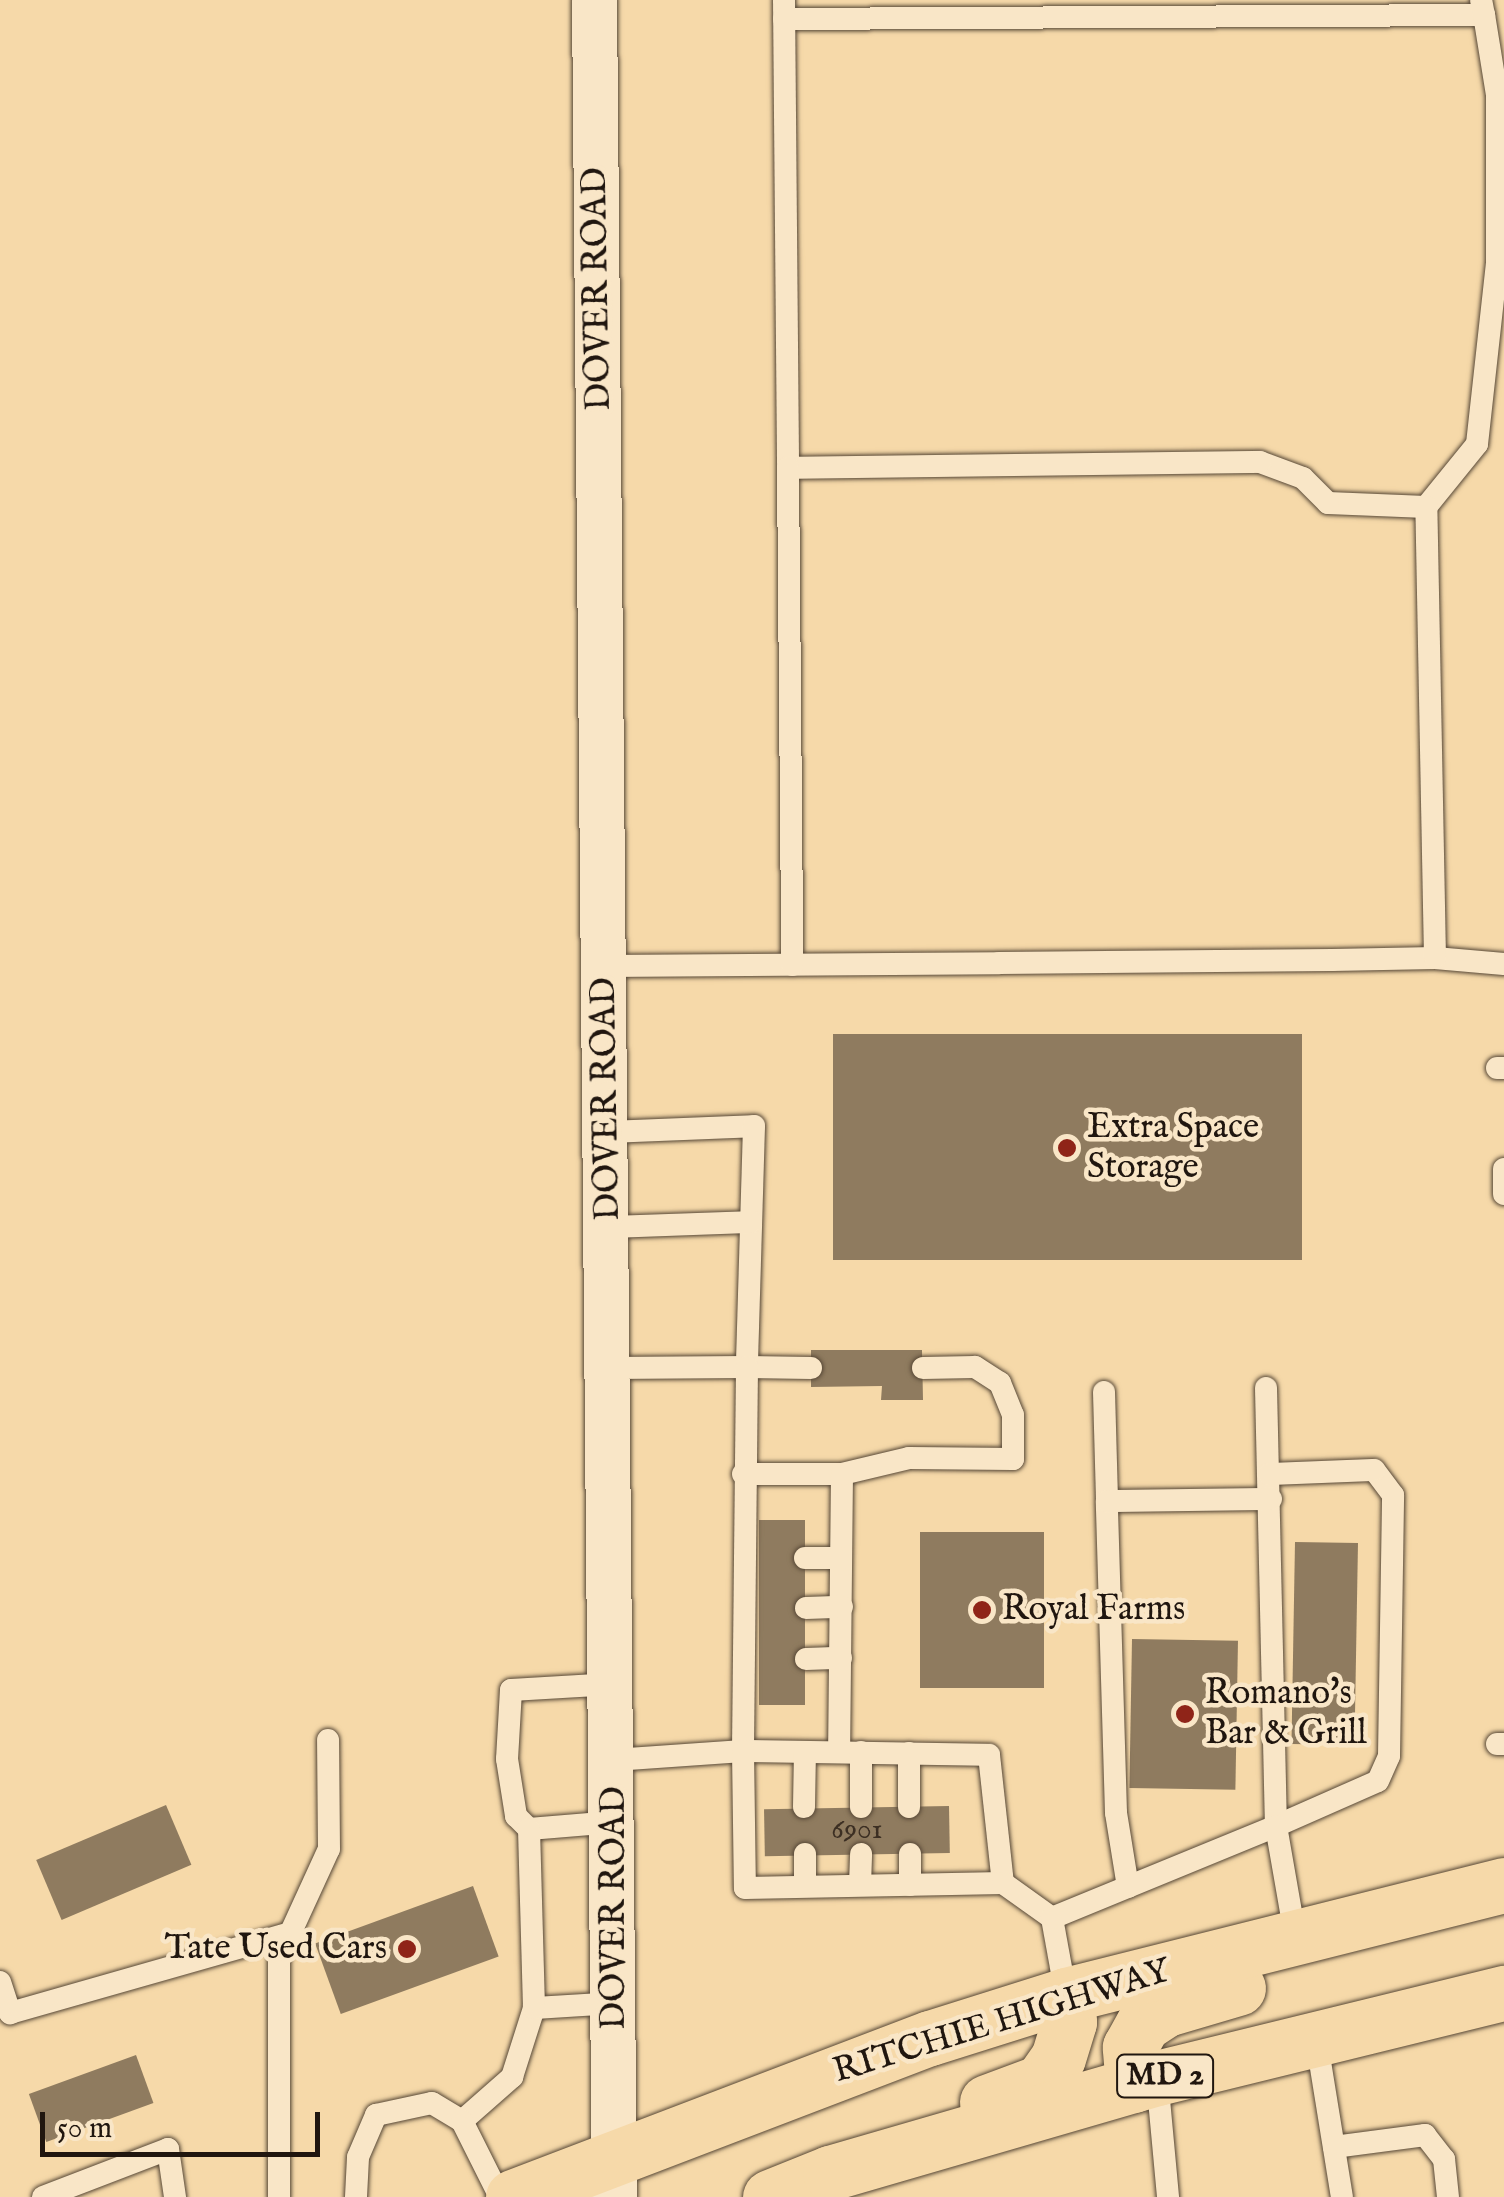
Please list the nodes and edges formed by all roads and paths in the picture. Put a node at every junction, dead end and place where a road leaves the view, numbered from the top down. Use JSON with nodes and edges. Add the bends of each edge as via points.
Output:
{"nodes":[{"id":1,"x":594,"y":0,"type":"edge"},
{"id":2,"x":1482,"y":8,"type":"edge"},
{"id":3,"x":784,"y":9,"type":"edge"},
{"id":4,"x":788,"y":468,"type":"junction"},
{"id":5,"x":1426,"y":507,"type":"junction"},
{"id":6,"x":1435,"y":958,"type":"junction"},
{"id":7,"x":792,"y":964,"type":"junction"},
{"id":8,"x":1504,"y":964,"type":"edge"},
{"id":9,"x":606,"y":966,"type":"junction"},
{"id":10,"x":607,"y":1132,"type":"junction"},
{"id":11,"x":1504,"y":1169,"type":"edge"},
{"id":12,"x":1504,"y":1194,"type":"edge"},
{"id":13,"x":751,"y":1222,"type":"junction"},
{"id":14,"x":608,"y":1227,"type":"junction"},
{"id":15,"x":748,"y":1367,"type":"junction"},
{"id":16,"x":610,"y":1368,"type":"junction"},
{"id":17,"x":811,"y":1368,"type":"dead end"},
{"id":18,"x":922,"y":1368,"type":"dead end"},
{"id":19,"x":1266,"y":1388,"type":"dead end"},
{"id":20,"x":1104,"y":1392,"type":"dead end"},
{"id":21,"x":743,"y":1474,"type":"junction"},
{"id":22,"x":842,"y":1474,"type":"junction"},
{"id":23,"x":1270,"y":1474,"type":"junction"},
{"id":24,"x":1271,"y":1499,"type":"junction"},
{"id":25,"x":1106,"y":1501,"type":"junction"},
{"id":26,"x":806,"y":1558,"type":"dead end"},
{"id":27,"x":841,"y":1558,"type":"junction"},
{"id":28,"x":806,"y":1608,"type":"dead end"},
{"id":29,"x":842,"y":1608,"type":"junction"},
{"id":30,"x":841,"y":1658,"type":"junction"},
{"id":31,"x":806,"y":1659,"type":"dead end"},
{"id":32,"x":613,"y":1684,"type":"junction"},
{"id":33,"x":328,"y":1740,"type":"dead end"},
{"id":34,"x":743,"y":1751,"type":"junction"},
{"id":35,"x":805,"y":1752,"type":"junction"},
{"id":36,"x":850,"y":1752,"type":"junction"},
{"id":37,"x":909,"y":1754,"type":"junction"},
{"id":38,"x":614,"y":1760,"type":"junction"},
{"id":39,"x":910,"y":1806,"type":"dead end"},
{"id":40,"x":804,"y":1807,"type":"dead end"},
{"id":41,"x":861,"y":1807,"type":"dead end"},
{"id":42,"x":614,"y":1822,"type":"junction"},
{"id":43,"x":1276,"y":1826,"type":"junction"},
{"id":44,"x":530,"y":1829,"type":"junction"},
{"id":45,"x":806,"y":1854,"type":"dead end"},
{"id":46,"x":861,"y":1854,"type":"dead end"},
{"id":47,"x":910,"y":1854,"type":"dead end"},
{"id":48,"x":1003,"y":1882,"type":"junction"},
{"id":49,"x":1504,"y":1884,"type":"edge"},
{"id":50,"x":860,"y":1885,"type":"junction"},
{"id":51,"x":910,"y":1885,"type":"junction"},
{"id":52,"x":805,"y":1886,"type":"junction"},
{"id":53,"x":1128,"y":1887,"type":"junction"},
{"id":54,"x":1052,"y":1918,"type":"junction"},
{"id":55,"x":294,"y":1932,"type":"junction"},
{"id":56,"x":1308,"y":1933,"type":"junction"},
{"id":57,"x":0,"y":1982,"type":"edge"},
{"id":58,"x":1504,"y":1993,"type":"edge"},
{"id":59,"x":1066,"y":1996,"type":"junction"},
{"id":60,"x":616,"y":2003,"type":"junction"},
{"id":61,"x":534,"y":2008,"type":"junction"},
{"id":62,"x":1316,"y":2038,"type":"junction"},
{"id":63,"x":1145,"y":2082,"type":"junction"},
{"id":64,"x":462,"y":2121,"type":"junction"},
{"id":65,"x":1334,"y":2147,"type":"junction"},
{"id":66,"x":615,"y":2176,"type":"edge"},
{"id":67,"x":830,"y":2185,"type":"edge"},
{"id":68,"x":43,"y":2197,"type":"edge"},
{"id":69,"x":174,"y":2197,"type":"edge"},
{"id":70,"x":279,"y":2197,"type":"edge"},
{"id":71,"x":356,"y":2197,"type":"edge"},
{"id":72,"x":500,"y":2197,"type":"edge"},
{"id":73,"x":512,"y":2197,"type":"edge"},
{"id":74,"x":770,"y":2197,"type":"edge"},
{"id":75,"x":1168,"y":2197,"type":"edge"},
{"id":76,"x":1342,"y":2197,"type":"edge"},
{"id":77,"x":1448,"y":2197,"type":"edge"}],
"edges":[{"from":1,"to":9,"type":"street","name":"DOVER ROAD"},
{"from":2,"to":3,"type":"lane"},
{"from":2,"to":5,"type":"lane","via":[[1497,95],[1497,264],[1477,444]]},
{"from":3,"to":4,"type":"lane"},
{"from":4,"to":5,"type":"lane","via":[[1260,462],[1304,478],[1328,503]]},
{"from":4,"to":7,"type":"lane"},
{"from":5,"to":6,"type":"lane"},
{"from":6,"to":7,"type":"lane"},
{"from":6,"to":8,"type":"lane"},
{"from":7,"to":9,"type":"lane"},
{"from":9,"to":10,"type":"street","name":"DOVER ROAD"},
{"from":10,"to":13,"type":"lane","via":[[754,1126]]},
{"from":10,"to":14,"type":"street","name":"DOVER ROAD"},
{"from":11,"to":12,"type":"lane"},
{"from":13,"to":14,"type":"lane"},
{"from":13,"to":15,"type":"lane"},
{"from":14,"to":16,"type":"street","name":"DOVER ROAD"},
{"from":15,"to":16,"type":"lane"},
{"from":15,"to":17,"type":"lane"},
{"from":15,"to":21,"type":"lane"},
{"from":16,"to":32,"type":"street","name":"DOVER ROAD"},
{"from":18,"to":22,"type":"lane","via":[[974,1367],[1000,1383],[1013,1415],[1013,1459],[909,1458]]},
{"from":19,"to":23,"type":"lane"},
{"from":20,"to":25,"type":"lane"},
{"from":21,"to":22,"type":"lane"},
{"from":21,"to":34,"type":"lane","via":[[751,1560]]},
{"from":22,"to":27,"type":"lane"},
{"from":23,"to":24,"type":"lane"},
{"from":23,"to":43,"type":"lane","via":[[1374,1470],[1393,1495],[1390,1756],[1378,1781]]},
{"from":24,"to":25,"type":"lane"},
{"from":24,"to":43,"type":"lane"},
{"from":25,"to":53,"type":"lane","via":[[1116,1814]]},
{"from":26,"to":27,"type":"lane"},
{"from":27,"to":29,"type":"lane"},
{"from":28,"to":29,"type":"lane"},
{"from":29,"to":30,"type":"lane"},
{"from":30,"to":31,"type":"lane"},
{"from":30,"to":36,"type":"lane"},
{"from":32,"to":38,"type":"street","name":"DOVER ROAD"},
{"from":32,"to":44,"type":"lane","via":[[511,1690],[507,1759],[516,1816]]},
{"from":33,"to":55,"type":"lane","via":[[328,1849]]},
{"from":34,"to":35,"type":"lane"},
{"from":34,"to":38,"type":"lane"},
{"from":34,"to":52,"type":"lane","via":[[745,1888]]},
{"from":35,"to":36,"type":"lane"},
{"from":35,"to":40,"type":"lane"},
{"from":36,"to":37,"type":"lane"},
{"from":36,"to":41,"type":"lane"},
{"from":37,"to":39,"type":"lane"},
{"from":37,"to":48,"type":"lane","via":[[989,1755]]},
{"from":38,"to":42,"type":"street","name":"DOVER ROAD"},
{"from":42,"to":44,"type":"lane"},
{"from":42,"to":60,"type":"street","name":"DOVER ROAD"},
{"from":43,"to":53,"type":"lane"},
{"from":43,"to":56,"type":"lane"},
{"from":44,"to":61,"type":"lane"},
{"from":45,"to":52,"type":"lane"},
{"from":46,"to":50,"type":"lane"},
{"from":47,"to":51,"type":"lane"},
{"from":48,"to":51,"type":"lane"},
{"from":48,"to":54,"type":"lane"},
{"from":49,"to":56,"type":"main road","name":"RITCHIE HIGHWAY"},
{"from":50,"to":51,"type":"lane"},
{"from":50,"to":52,"type":"lane"},
{"from":53,"to":54,"type":"lane"},
{"from":54,"to":59,"type":"lane"},
{"from":55,"to":57,"type":"lane","via":[[10,2013]]},
{"from":55,"to":70,"type":"lane","via":[[279,1958]]},
{"from":56,"to":59,"type":"main road","name":"RITCHIE HIGHWAY"},
{"from":56,"to":63,"type":"main road","via":[[1268,1980],[1166,2008],[1143,2024],[1130,2047]]},
{"from":58,"to":62,"type":"main road","number":"MD 2"},
{"from":59,"to":66,"type":"main road","name":"RITCHIE HIGHWAY","via":[[930,2038]]},
{"from":59,"to":67,"type":"main road","via":[[1070,2022],[1041,2082],[908,2130]]},
{"from":60,"to":61,"type":"lane"},
{"from":60,"to":66,"type":"street","name":"DOVER ROAD"},
{"from":61,"to":64,"type":"lane","via":[[512,2077]]},
{"from":62,"to":63,"type":"main road","number":"MD 2"},
{"from":62,"to":65,"type":"lane"},
{"from":63,"to":67,"type":"main road","number":"MD 2"},
{"from":63,"to":75,"type":"lane"},
{"from":64,"to":71,"type":"lane","via":[[432,2102],[376,2115],[358,2157]]},
{"from":64,"to":72,"type":"lane"},
{"from":65,"to":76,"type":"lane"},
{"from":65,"to":77,"type":"lane","via":[[1425,2135],[1444,2160]]},
{"from":66,"to":73,"type":"main road","name":"RITCHIE HIGHWAY"},
{"from":67,"to":74,"type":"main road","number":"MD 2"},
{"from":68,"to":69,"type":"lane","via":[[168,2148]]}]}
